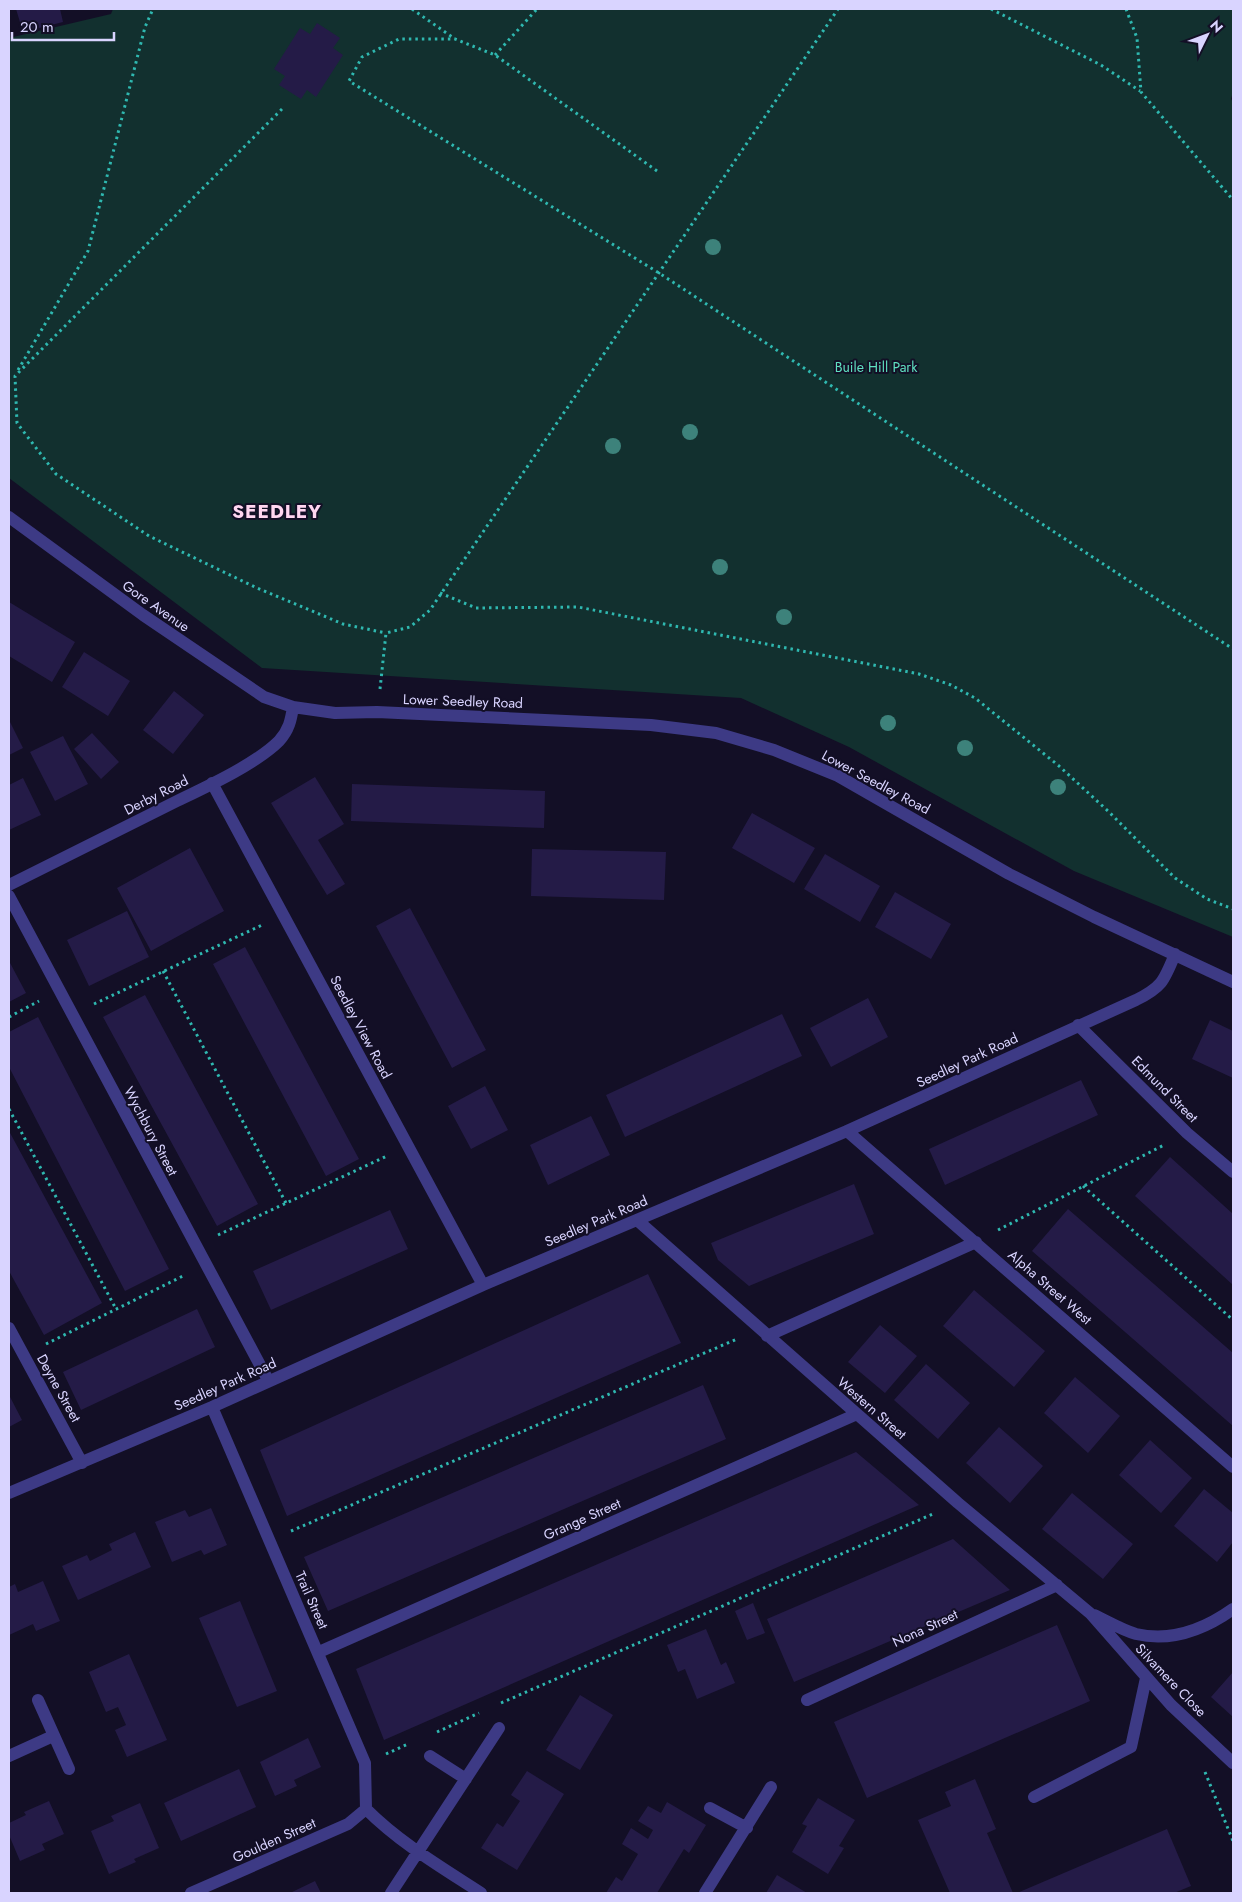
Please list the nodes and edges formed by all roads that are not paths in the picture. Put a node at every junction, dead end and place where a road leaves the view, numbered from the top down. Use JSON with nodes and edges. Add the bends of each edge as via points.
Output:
{"nodes":[{"id":1,"x":9,"y":518,"type":"edge"},
{"id":2,"x":293,"y":706,"type":"junction"},
{"id":3,"x":212,"y":784,"type":"junction"},
{"id":4,"x":9,"y":885,"type":"edge"},
{"id":5,"x":9,"y":896,"type":"edge"},
{"id":6,"x":1175,"y":954,"type":"junction"},
{"id":7,"x":1233,"y":982,"type":"edge"},
{"id":8,"x":1078,"y":1025,"type":"junction"},
{"id":9,"x":847,"y":1131,"type":"junction"},
{"id":10,"x":1233,"y":1172,"type":"edge"},
{"id":11,"x":637,"y":1220,"type":"junction"},
{"id":12,"x":976,"y":1242,"type":"junction"},
{"id":13,"x":483,"y":1285,"type":"junction"},
{"id":14,"x":9,"y":1328,"type":"edge"},
{"id":15,"x":766,"y":1336,"type":"junction"},
{"id":16,"x":268,"y":1380,"type":"junction"},
{"id":17,"x":212,"y":1407,"type":"junction"},
{"id":18,"x":857,"y":1414,"type":"junction"},
{"id":19,"x":82,"y":1463,"type":"junction"},
{"id":20,"x":1233,"y":1467,"type":"edge"},
{"id":21,"x":9,"y":1493,"type":"edge"},
{"id":22,"x":1057,"y":1585,"type":"junction"},
{"id":23,"x":1233,"y":1609,"type":"edge"},
{"id":24,"x":1091,"y":1614,"type":"junction"},
{"id":25,"x":319,"y":1652,"type":"junction"},
{"id":26,"x":1146,"y":1678,"type":"junction"},
{"id":27,"x":38,"y":1700,"type":"dead end"},
{"id":28,"x":807,"y":1700,"type":"dead end"},
{"id":29,"x":498,"y":1728,"type":"dead end"},
{"id":30,"x":54,"y":1736,"type":"junction"},
{"id":31,"x":9,"y":1756,"type":"edge"},
{"id":32,"x":430,"y":1756,"type":"dead end"},
{"id":33,"x":1233,"y":1763,"type":"edge"},
{"id":34,"x":69,"y":1769,"type":"dead end"},
{"id":35,"x":466,"y":1779,"type":"junction"},
{"id":36,"x":771,"y":1787,"type":"dead end"},
{"id":37,"x":1034,"y":1797,"type":"dead end"},
{"id":38,"x":710,"y":1808,"type":"dead end"},
{"id":39,"x":366,"y":1809,"type":"junction"},
{"id":40,"x":747,"y":1828,"type":"junction"},
{"id":41,"x":417,"y":1852,"type":"junction"},
{"id":42,"x":191,"y":1893,"type":"edge"},
{"id":43,"x":391,"y":1893,"type":"edge"},
{"id":44,"x":481,"y":1893,"type":"edge"},
{"id":45,"x":705,"y":1893,"type":"edge"}],
"edges":[{"from":1,"to":2,"type":"street","name":"Gore Avenue","via":[[237,681],[264,697]]},
{"from":2,"to":3,"type":"street","name":"Derby Road","via":[[290,724],[277,742]]},
{"from":2,"to":6,"type":"street","name":"Lower Seedley Road","via":[[335,713],[593,721],[716,733],[774,750],[838,776],[1009,874]]},
{"from":3,"to":4,"type":"street","name":"Derby Road"},
{"from":3,"to":13,"type":"street","name":"Seedley View Road"},
{"from":5,"to":16,"type":"street","name":"Wychbury Street"},
{"from":6,"to":7,"type":"street","name":"Lower Seedley Road"},
{"from":6,"to":8,"type":"street","name":"Seedley Park Road","via":[[1165,978],[1155,990]]},
{"from":8,"to":9,"type":"street","name":"Seedley Park Road"},
{"from":8,"to":10,"type":"street","name":"Edmund Street","via":[[1187,1133]]},
{"from":9,"to":11,"type":"street","name":"Seedley Park Road"},
{"from":9,"to":12,"type":"street","name":"Alpha Street West"},
{"from":11,"to":13,"type":"street","name":"Seedley Park Road"},
{"from":11,"to":15,"type":"street","name":"Western Street"},
{"from":12,"to":15,"type":"street"},
{"from":12,"to":20,"type":"street","name":"Alpha Street West"},
{"from":13,"to":16,"type":"street","name":"Seedley Park Road"},
{"from":14,"to":19,"type":"street","name":"Deyne Street"},
{"from":15,"to":18,"type":"street","name":"Western Street"},
{"from":16,"to":17,"type":"street","name":"Seedley Park Road"},
{"from":17,"to":19,"type":"street","name":"Seedley Park Road"},
{"from":17,"to":25,"type":"street","name":"Trail Street"},
{"from":18,"to":22,"type":"street","name":"Western Street"},
{"from":18,"to":25,"type":"street","name":"Grange Street"},
{"from":19,"to":21,"type":"street","name":"Seedley Park Road"},
{"from":22,"to":24,"type":"street","name":"Western Street"},
{"from":22,"to":28,"type":"street","name":"Nona Street"},
{"from":23,"to":24,"type":"street","via":[[1213,1624],[1177,1635],[1136,1634]]},
{"from":24,"to":26,"type":"street","name":"Silvamere Close"},
{"from":25,"to":39,"type":"street","name":"Trail Street","via":[[365,1763]]},
{"from":26,"to":33,"type":"street","name":"Silvamere Close"},
{"from":26,"to":37,"type":"street","via":[[1131,1748]]},
{"from":27,"to":30,"type":"street"},
{"from":29,"to":35,"type":"street"},
{"from":30,"to":31,"type":"street"},
{"from":30,"to":34,"type":"street"},
{"from":32,"to":35,"type":"street"},
{"from":35,"to":41,"type":"street"},
{"from":36,"to":40,"type":"street"},
{"from":38,"to":40,"type":"street"},
{"from":39,"to":41,"type":"street"},
{"from":39,"to":42,"type":"street","name":"Goulden Street","via":[[348,1824]]},
{"from":40,"to":45,"type":"street"},
{"from":41,"to":43,"type":"street"},
{"from":41,"to":44,"type":"street"}]}
